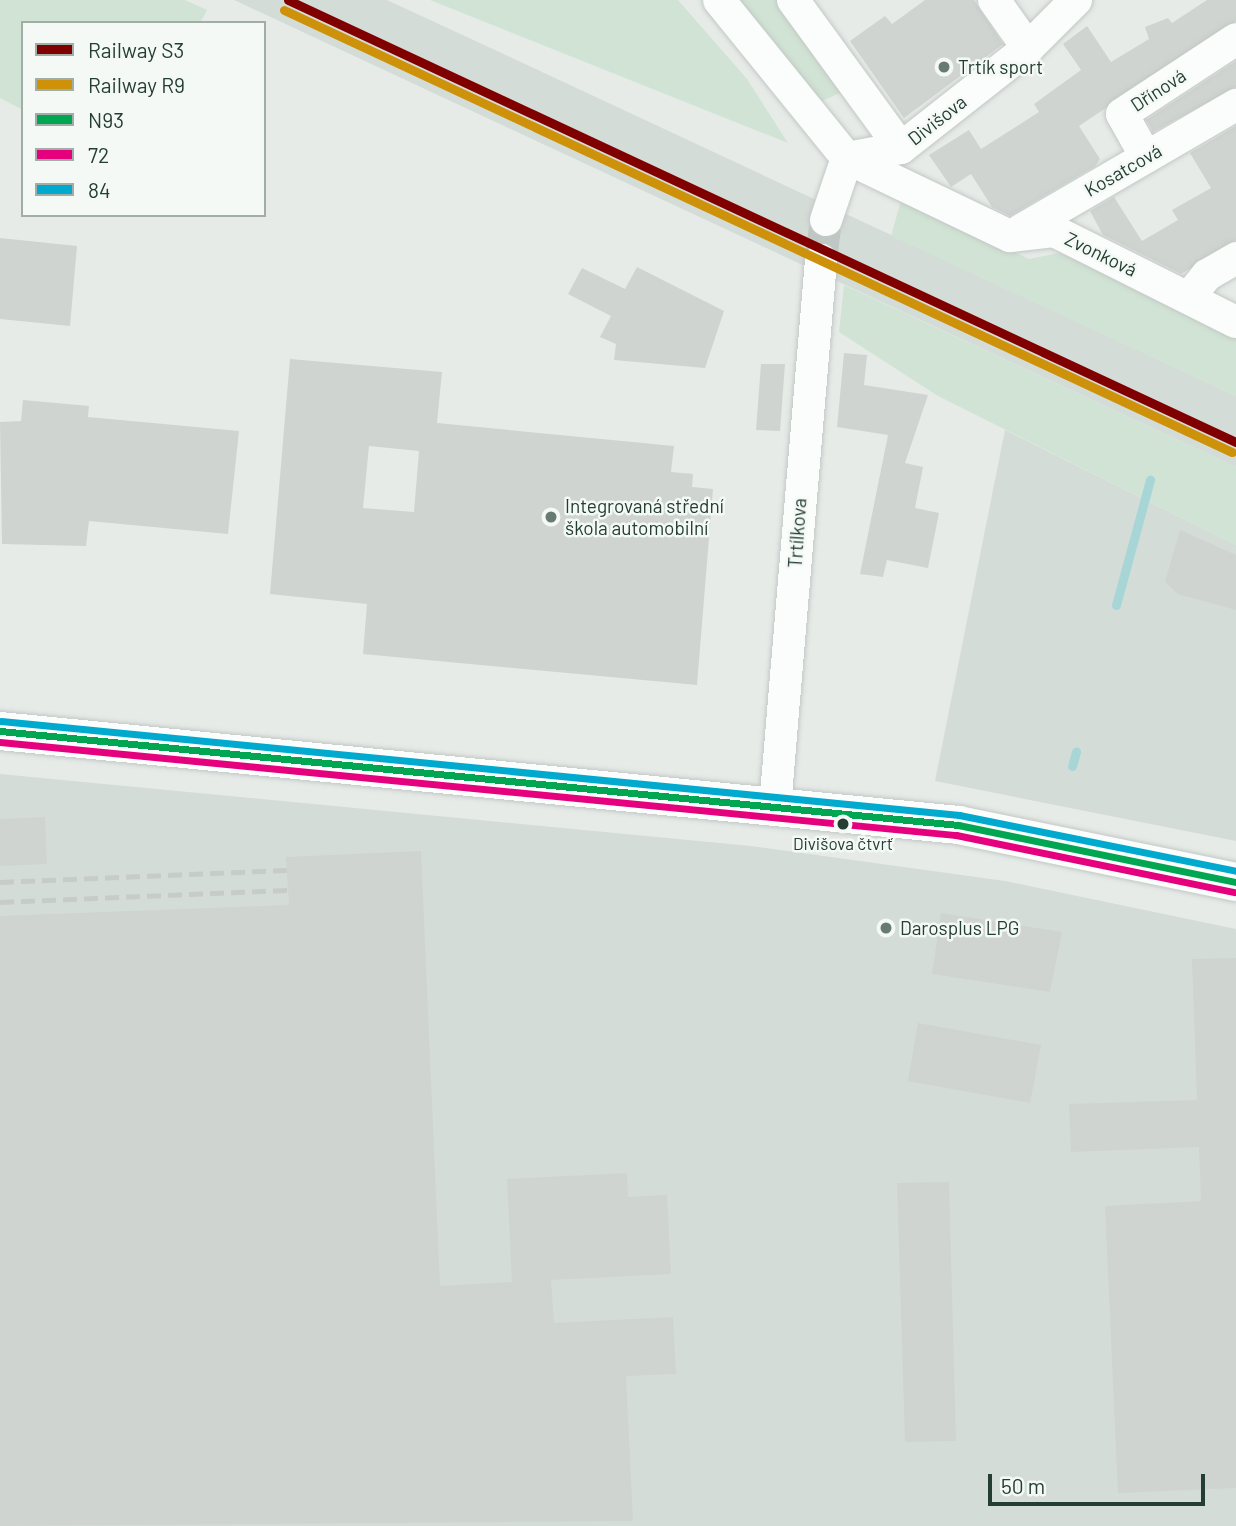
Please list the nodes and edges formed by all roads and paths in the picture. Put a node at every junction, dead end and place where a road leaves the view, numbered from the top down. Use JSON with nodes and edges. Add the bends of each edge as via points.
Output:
{"nodes":[{"id":1,"x":719,"y":0,"type":"edge"},
{"id":2,"x":793,"y":0,"type":"edge"},
{"id":3,"x":994,"y":0,"type":"edge"},
{"id":4,"x":1076,"y":0,"type":"edge"},
{"id":5,"x":1236,"y":39,"type":"edge"},
{"id":6,"x":1028,"y":48,"type":"junction"},
{"id":7,"x":1236,"y":105,"type":"edge"},
{"id":8,"x":901,"y":148,"type":"junction"},
{"id":9,"x":1146,"y":157,"type":"junction"},
{"id":10,"x":847,"y":158,"type":"junction"},
{"id":11,"x":826,"y":220,"type":"tunnel mouth"},
{"id":12,"x":1010,"y":236,"type":"junction"},
{"id":13,"x":1236,"y":258,"type":"edge"},
{"id":14,"x":821,"y":260,"type":"tunnel mouth"},
{"id":15,"x":1190,"y":296,"type":"junction"},
{"id":16,"x":1236,"y":321,"type":"edge"},
{"id":17,"x":0,"y":731,"type":"edge"},
{"id":18,"x":775,"y":807,"type":"junction"},
{"id":19,"x":1236,"y":882,"type":"edge"}],
"edges":[{"from":1,"to":10,"type":"street"},
{"from":2,"to":8,"type":"street"},
{"from":3,"to":6,"type":"street"},
{"from":4,"to":6,"type":"street","name":"Divišova"},
{"from":5,"to":9,"type":"street","name":"Dřínová","via":[[1122,114]]},
{"from":6,"to":8,"type":"street","name":"Divišova"},
{"from":7,"to":9,"type":"street","name":"Kosatcová"},
{"from":8,"to":10,"type":"street","name":"Divišova"},
{"from":9,"to":12,"type":"street","name":"Kosatcová"},
{"from":10,"to":11,"type":"street"},
{"from":10,"to":12,"type":"street"},
{"from":12,"to":15,"type":"street","name":"Zvonková","via":[[1055,231]]},
{"from":13,"to":15,"type":"street","via":[[1207,275]]},
{"from":14,"to":18,"type":"street","name":"Trtílkova"},
{"from":15,"to":16,"type":"street","name":"Zvonková"},
{"from":17,"to":18,"type":"street"},
{"from":18,"to":19,"type":"street","via":[[958,825]]}]}
